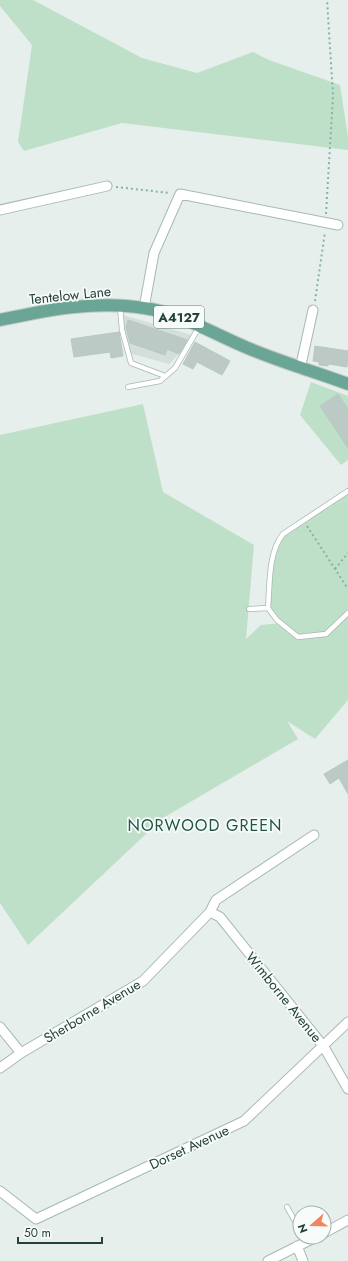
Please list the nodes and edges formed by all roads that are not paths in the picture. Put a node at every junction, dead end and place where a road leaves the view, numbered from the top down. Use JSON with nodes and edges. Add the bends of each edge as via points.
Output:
{"nodes":[{"id":1,"x":107,"y":186,"type":"road end"},
{"id":2,"x":0,"y":210,"type":"edge"},
{"id":3,"x":338,"y":225,"type":"dead end"},
{"id":4,"x":120,"y":305,"type":"junction"},
{"id":5,"x":144,"y":308,"type":"junction"},
{"id":6,"x":313,"y":310,"type":"road end"},
{"id":7,"x":0,"y":320,"type":"edge"},
{"id":8,"x":200,"y":325,"type":"junction"},
{"id":9,"x":300,"y":369,"type":"junction"},
{"id":10,"x":165,"y":376,"type":"junction"},
{"id":11,"x":348,"y":384,"type":"edge"},
{"id":12,"x":128,"y":387,"type":"dead end"},
{"id":13,"x":348,"y":491,"type":"edge"},
{"id":14,"x":268,"y":608,"type":"junction"},
{"id":15,"x":249,"y":609,"type":"dead end"},
{"id":16,"x":348,"y":613,"type":"edge"},
{"id":17,"x":314,"y":834,"type":"dead end"},
{"id":18,"x":210,"y":912,"type":"junction"},
{"id":19,"x":348,"y":1022,"type":"edge"},
{"id":20,"x":0,"y":1026,"type":"edge"},
{"id":21,"x":324,"y":1047,"type":"junction"},
{"id":22,"x":21,"y":1053,"type":"junction"},
{"id":23,"x":0,"y":1068,"type":"edge"},
{"id":24,"x":348,"y":1089,"type":"edge"},
{"id":25,"x":0,"y":1191,"type":"edge"},
{"id":26,"x":288,"y":1207,"type":"dead end"},
{"id":27,"x":292,"y":1215,"type":"edge"},
{"id":28,"x":348,"y":1220,"type":"edge"},
{"id":29,"x":332,"y":1229,"type":"edge"},
{"id":30,"x":297,"y":1246,"type":"joint"},
{"id":31,"x":268,"y":1261,"type":"edge"},
{"id":32,"x":303,"y":1261,"type":"edge"}],
"edges":[{"from":1,"to":2,"type":"street"},
{"from":3,"to":5,"type":"street","via":[[180,194],[154,253]]},
{"from":4,"to":5,"type":"main road","name":"Tentelow Lane","number":"A4127"},
{"from":4,"to":7,"type":"main road","name":"Tentelow Lane","number":"A4127","via":[[65,308]]},
{"from":4,"to":10,"type":"lane","via":[[122,330],[131,363]]},
{"from":5,"to":8,"type":"main road","name":"Tentelow Lane","number":"A4127"},
{"from":6,"to":9,"type":"street"},
{"from":8,"to":9,"type":"main road","name":"Tentelow Lane","number":"A4127"},
{"from":8,"to":10,"type":"lane","via":[[175,368]]},
{"from":9,"to":11,"type":"main road","name":"Tentelow Lane","number":"A4127"},
{"from":10,"to":12,"type":"lane","via":[[160,381]]},
{"from":13,"to":14,"type":"lane","via":[[283,534],[277,542],[273,553]]},
{"from":14,"to":15,"type":"lane"},
{"from":14,"to":16,"type":"lane","via":[[277,620],[298,637],[326,634]]},
{"from":17,"to":18,"type":"street","name":"Sherborne Avenue","via":[[216,900]]},
{"from":18,"to":21,"type":"street","name":"Wimborne Avenue","via":[[220,917]]},
{"from":18,"to":22,"type":"street","name":"Sherborne Avenue","via":[[144,981]]},
{"from":19,"to":21,"type":"street","name":"Dorset Avenue"},
{"from":20,"to":22,"type":"street"},
{"from":21,"to":24,"type":"street","name":"Wimborne Avenue"},
{"from":21,"to":25,"type":"street","name":"Dorset Avenue","via":[[244,1121],[36,1219]]},
{"from":22,"to":23,"type":"street","name":"Sherborne Avenue"},
{"from":26,"to":27,"type":"lane"},
{"from":28,"to":29,"type":"street"},
{"from":30,"to":31,"type":"street"},
{"from":30,"to":32,"type":"street"}]}
